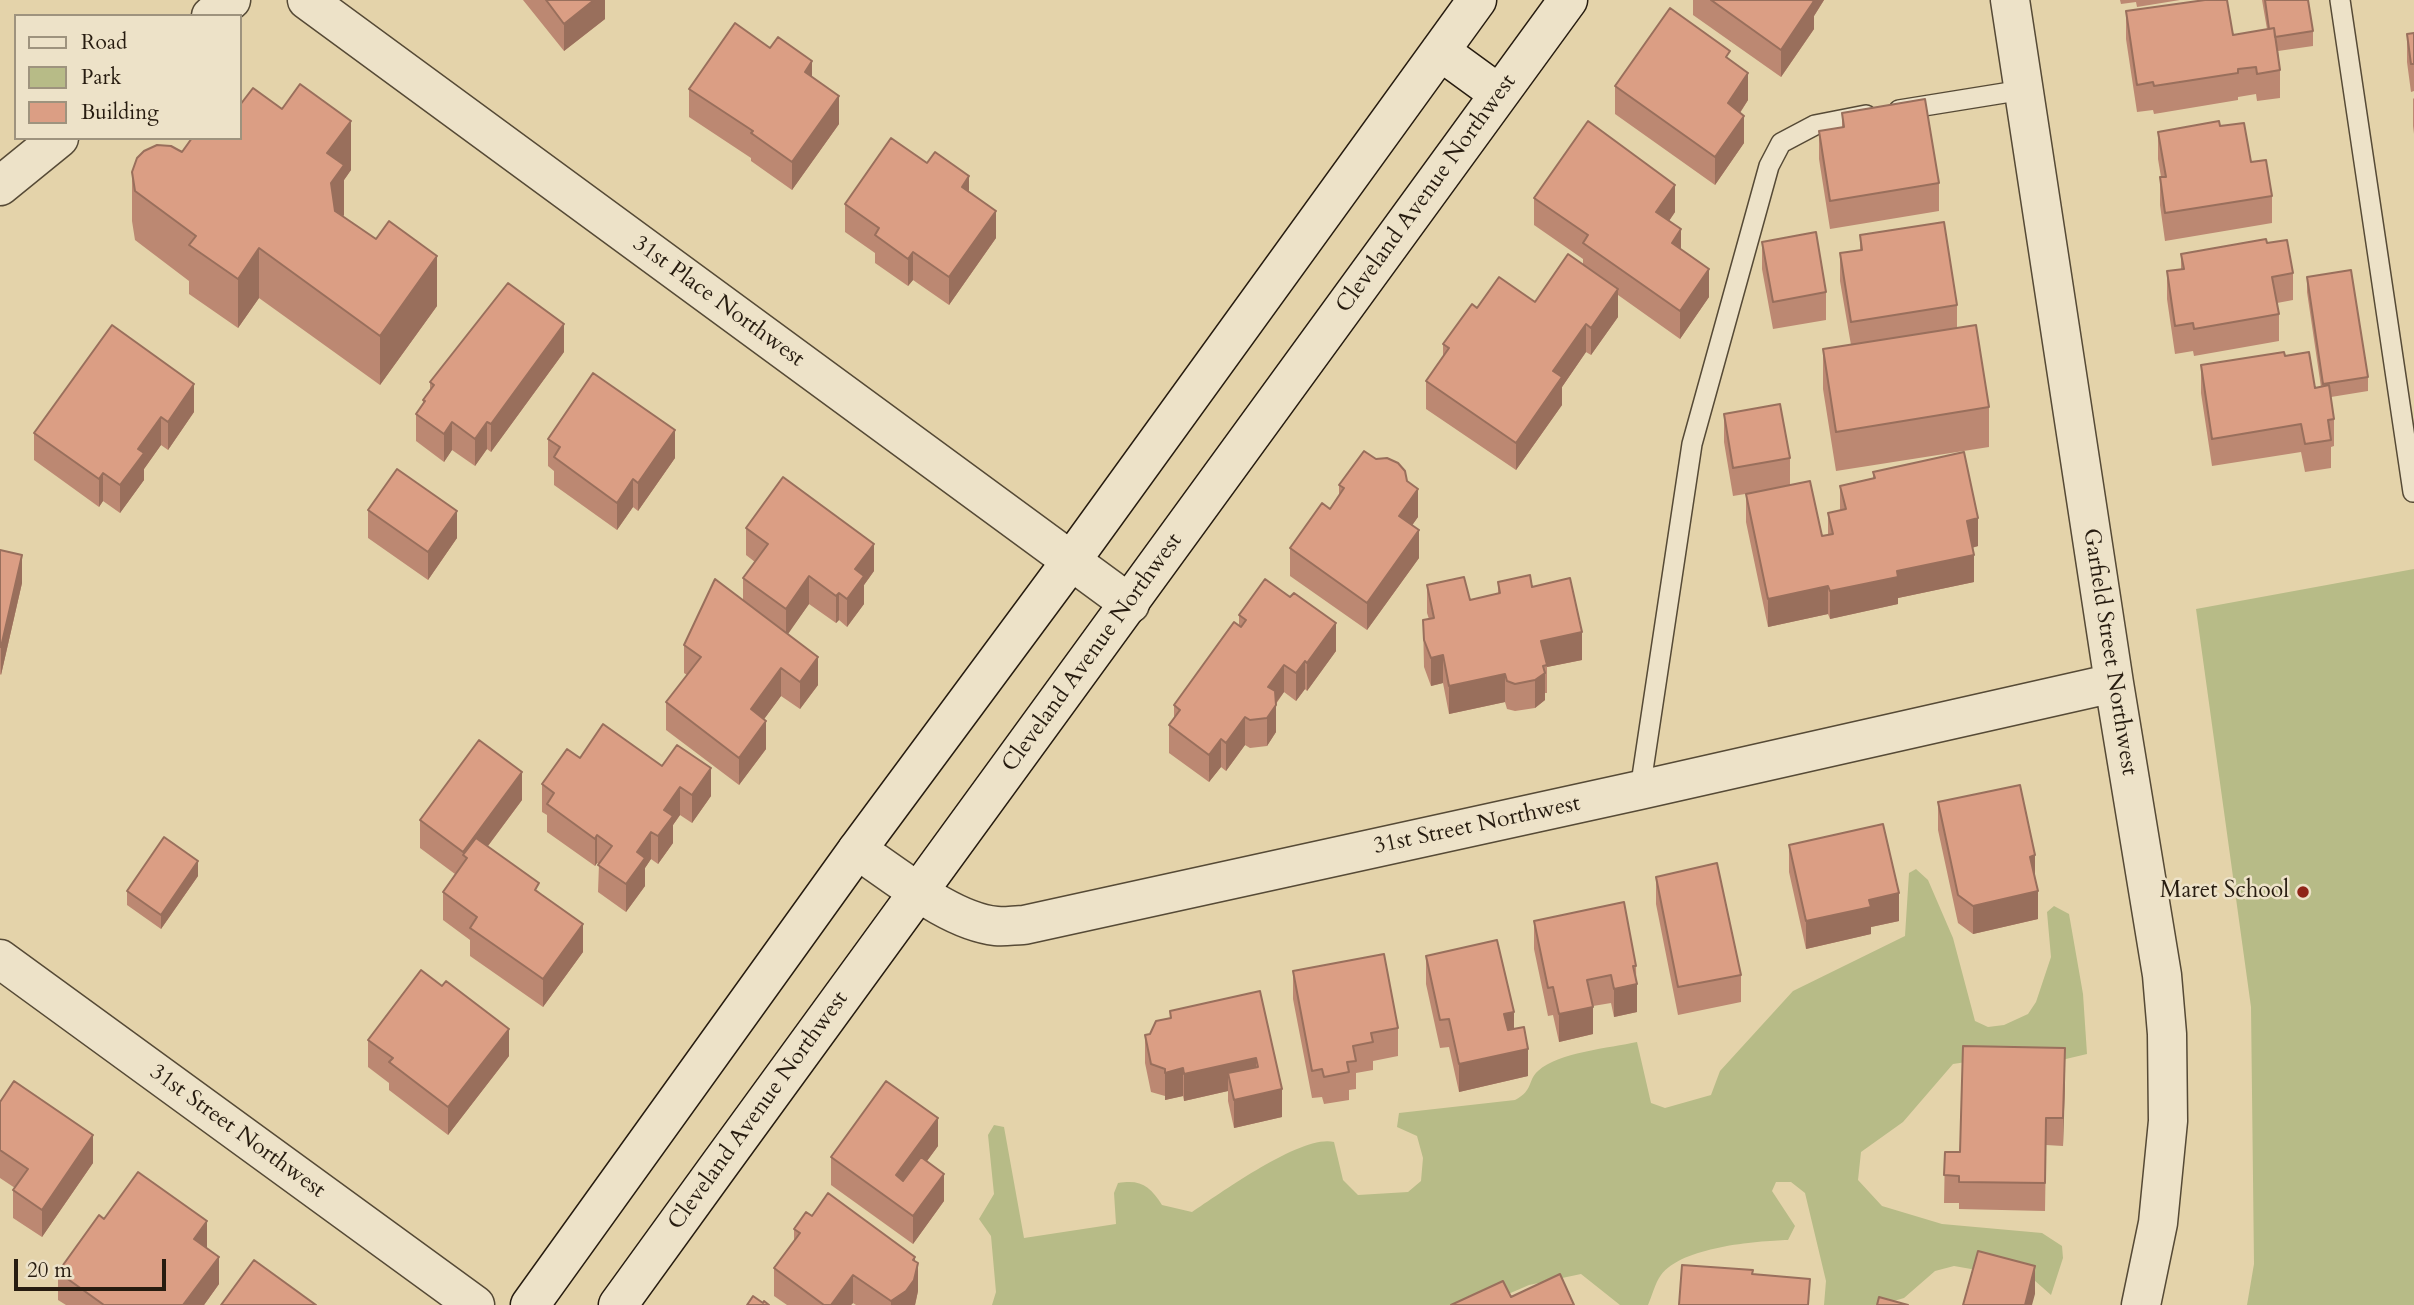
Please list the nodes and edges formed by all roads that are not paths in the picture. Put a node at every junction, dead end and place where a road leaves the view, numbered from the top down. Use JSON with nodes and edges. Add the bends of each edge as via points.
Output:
{"nodes":[{"id":1,"x":231,"y":0,"type":"edge"},
{"id":2,"x":307,"y":0,"type":"edge"},
{"id":3,"x":1477,"y":0,"type":"edge"},
{"id":4,"x":1568,"y":0,"type":"edge"},
{"id":5,"x":2010,"y":0,"type":"edge"},
{"id":6,"x":2340,"y":0,"type":"edge"},
{"id":7,"x":214,"y":14,"type":"edge"},
{"id":8,"x":1440,"y":51,"type":"junction"},
{"id":9,"x":2023,"y":90,"type":"junction"},
{"id":10,"x":1499,"y":94,"type":"junction"},
{"id":11,"x":57,"y":140,"type":"edge"},
{"id":12,"x":0,"y":186,"type":"edge"},
{"id":13,"x":2413,"y":492,"type":"edge"},
{"id":14,"x":1071,"y":561,"type":"junction"},
{"id":15,"x":1130,"y":604,"type":"junction"},
{"id":16,"x":2114,"y":683,"type":"junction"},
{"id":17,"x":1640,"y":790,"type":"junction"},
{"id":18,"x":857,"y":850,"type":"junction"},
{"id":19,"x":918,"y":890,"type":"junction"},
{"id":20,"x":0,"y":959,"type":"edge"},
{"id":21,"x":475,"y":1305,"type":"edge"},
{"id":22,"x":530,"y":1305,"type":"edge"},
{"id":23,"x":618,"y":1305,"type":"edge"},
{"id":24,"x":2141,"y":1305,"type":"edge"}],
"edges":[{"from":1,"to":7,"type":"street"},
{"from":2,"to":14,"type":"street","name":"31st Place Northwest"},
{"from":3,"to":8,"type":"street"},
{"from":4,"to":10,"type":"street","name":"Cleveland Avenue Northwest"},
{"from":5,"to":9,"type":"street","name":"Garfield Street Northwest"},
{"from":6,"to":13,"type":"lane"},
{"from":8,"to":10,"type":"street"},
{"from":8,"to":14,"type":"street"},
{"from":9,"to":16,"type":"street","name":"Garfield Street Northwest"},
{"from":9,"to":17,"type":"lane","via":[[1841,118],[1815,125],[1781,144],[1769,166],[1692,444]]},
{"from":10,"to":15,"type":"street","name":"Cleveland Avenue Northwest"},
{"from":11,"to":12,"type":"street"},
{"from":14,"to":15,"type":"street","name":"31st Place Northwest"},
{"from":14,"to":18,"type":"street"},
{"from":15,"to":19,"type":"street","name":"Cleveland Avenue Northwest"},
{"from":16,"to":17,"type":"street","name":"31st Street Northwest"},
{"from":16,"to":24,"type":"street","name":"Garfield Street Northwest","via":[[2153,916],[2167,1034],[2162,1189]]},
{"from":17,"to":19,"type":"street","name":"31st Street Northwest","via":[[1024,925],[998,926],[969,919]]},
{"from":18,"to":19,"type":"street","name":"31st Street Northwest"},
{"from":18,"to":22,"type":"street"},
{"from":19,"to":23,"type":"street","name":"Cleveland Avenue Northwest"},
{"from":20,"to":21,"type":"street","name":"31st Street Northwest"}]}
